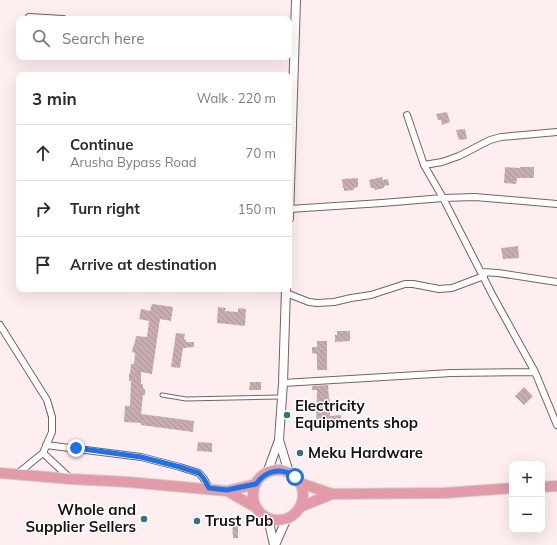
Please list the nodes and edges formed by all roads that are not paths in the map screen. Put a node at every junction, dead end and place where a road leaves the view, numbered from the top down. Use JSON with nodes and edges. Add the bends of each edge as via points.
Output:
{"nodes":[{"id":1,"x":296,"y":0,"type":"edge"},
{"id":2,"x":292,"y":42,"type":"edge"},
{"id":3,"x":292,"y":60,"type":"edge"},
{"id":4,"x":291,"y":72,"type":"edge"},
{"id":5,"x":407,"y":115,"type":"dead end"},
{"id":6,"x":557,"y":132,"type":"edge"},
{"id":7,"x":424,"y":165,"type":"junction"},
{"id":8,"x":443,"y":198,"type":"junction"},
{"id":9,"x":557,"y":204,"type":"edge"},
{"id":10,"x":292,"y":209,"type":"edge"},
{"id":11,"x":483,"y":274,"type":"junction"},
{"id":12,"x":557,"y":282,"type":"edge"},
{"id":13,"x":286,"y":292,"type":"edge"},
{"id":14,"x":288,"y":292,"type":"edge"},
{"id":15,"x":0,"y":324,"type":"edge"},
{"id":16,"x":535,"y":372,"type":"junction"},
{"id":17,"x":283,"y":383,"type":"junction"},
{"id":18,"x":162,"y":395,"type":"dead end"},
{"id":19,"x":282,"y":397,"type":"junction"},
{"id":20,"x":557,"y":425,"type":"edge"},
{"id":21,"x":279,"y":440,"type":"junction"},
{"id":22,"x":46,"y":445,"type":"junction"},
{"id":23,"x":43,"y":453,"type":"junction"},
{"id":24,"x":0,"y":473,"type":"edge"},
{"id":25,"x":267,"y":473,"type":"junction"},
{"id":26,"x":289,"y":473,"type":"junction"},
{"id":27,"x":17,"y":474,"type":"junction"},
{"id":28,"x":71,"y":479,"type":"junction"},
{"id":29,"x":300,"y":483,"type":"junction"},
{"id":30,"x":256,"y":484,"type":"junction"},
{"id":31,"x":557,"y":486,"type":"edge"},
{"id":32,"x":545,"y":487,"type":"edge"},
{"id":33,"x":209,"y":488,"type":"junction"},
{"id":34,"x":509,"y":488,"type":"edge"},
{"id":35,"x":227,"y":490,"type":"junction"},
{"id":36,"x":332,"y":494,"type":"junction"},
{"id":37,"x":300,"y":507,"type":"junction"},
{"id":38,"x":257,"y":508,"type":"junction"},
{"id":39,"x":268,"y":518,"type":"junction"},
{"id":40,"x":287,"y":518,"type":"junction"},
{"id":41,"x":274,"y":545,"type":"edge"}],
"edges":[{"from":1,"to":2,"type":"street"},
{"from":3,"to":4,"type":"street"},
{"from":5,"to":7,"type":"street"},
{"from":6,"to":7,"type":"street","via":[[502,137],[490,140],[459,156]]},
{"from":7,"to":8,"type":"street"},
{"from":8,"to":9,"type":"street","via":[[475,197]]},
{"from":8,"to":10,"type":"street"},
{"from":8,"to":11,"type":"street"},
{"from":11,"to":12,"type":"street"},
{"from":11,"to":14,"type":"street","via":[[452,288],[439,289],[405,284],[378,294],[334,302],[309,302]]},
{"from":11,"to":16,"type":"street"},
{"from":13,"to":17,"type":"street"},
{"from":15,"to":22,"type":"street","via":[[49,406],[52,432]]},
{"from":16,"to":17,"type":"street","via":[[451,373]]},
{"from":16,"to":20,"type":"street"},
{"from":17,"to":19,"type":"street"},
{"from":18,"to":19,"type":"lane","via":[[186,399]]},
{"from":19,"to":21,"type":"street"},
{"from":21,"to":25,"type":"street"},
{"from":21,"to":26,"type":"street"},
{"from":22,"to":23,"type":"street"},
{"from":22,"to":33,"type":"street","via":[[141,457],[180,467],[199,473]]},
{"from":23,"to":27,"type":"street"},
{"from":23,"to":28,"type":"street"},
{"from":24,"to":27,"type":"main road"},
{"from":25,"to":26,"type":"main road"},
{"from":25,"to":30,"type":"main road"},
{"from":26,"to":29,"type":"main road"},
{"from":27,"to":28,"type":"main road"},
{"from":28,"to":33,"type":"main road"},
{"from":29,"to":36,"type":"main road"},
{"from":29,"to":37,"type":"main road"},
{"from":30,"to":35,"type":"main road"},
{"from":30,"to":38,"type":"main road","via":[[253,492]]},
{"from":31,"to":32,"type":"main road"},
{"from":33,"to":35,"type":"main road"},
{"from":34,"to":36,"type":"main road"},
{"from":35,"to":38,"type":"main road"},
{"from":36,"to":37,"type":"main road"},
{"from":37,"to":40,"type":"main road"},
{"from":38,"to":39,"type":"main road"},
{"from":39,"to":40,"type":"main road"},
{"from":39,"to":41,"type":"street"},
{"from":40,"to":41,"type":"street"}]}
